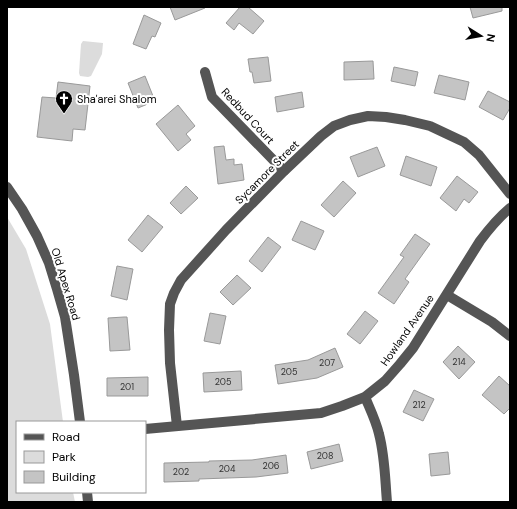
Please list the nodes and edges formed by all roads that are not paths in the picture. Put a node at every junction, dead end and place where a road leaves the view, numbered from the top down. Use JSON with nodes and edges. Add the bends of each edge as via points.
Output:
{"nodes":[{"id":1,"x":205,"y":72,"type":"dead end"},
{"id":2,"x":284,"y":171,"type":"junction"},
{"id":3,"x":7,"y":187,"type":"edge"},
{"id":4,"x":510,"y":194,"type":"edge"},
{"id":5,"x":510,"y":208,"type":"edge"},
{"id":6,"x":447,"y":294,"type":"junction"},
{"id":7,"x":510,"y":336,"type":"edge"},
{"id":8,"x":365,"y":397,"type":"junction"},
{"id":9,"x":80,"y":421,"type":"edge"},
{"id":10,"x":176,"y":426,"type":"junction"},
{"id":11,"x":146,"y":429,"type":"edge"},
{"id":12,"x":387,"y":502,"type":"edge"}],
"edges":[{"from":1,"to":2,"type":"street","name":"Redbud Court","via":[[212,97]]},
{"from":2,"to":4,"type":"street","name":"Sycamore Street","via":[[334,126],[368,116],[386,117],[430,126],[464,142],[480,155]]},
{"from":2,"to":10,"type":"street","name":"Sycamore Street","via":[[221,235],[181,280],[174,293],[170,304],[169,330]]},
{"from":3,"to":9,"type":"street","name":"Old Apex Road","via":[[30,221],[49,264],[65,317]]},
{"from":5,"to":6,"type":"street","name":"Howland Avenue","via":[[484,237]]},
{"from":6,"to":7,"type":"street"},
{"from":6,"to":8,"type":"street","name":"Howland Avenue","via":[[400,364],[385,381]]},
{"from":8,"to":10,"type":"street","name":"Howland Avenue","via":[[321,413]]},
{"from":8,"to":12,"type":"street","via":[[379,432]]},
{"from":10,"to":11,"type":"street","name":"Howland Avenue"}]}
